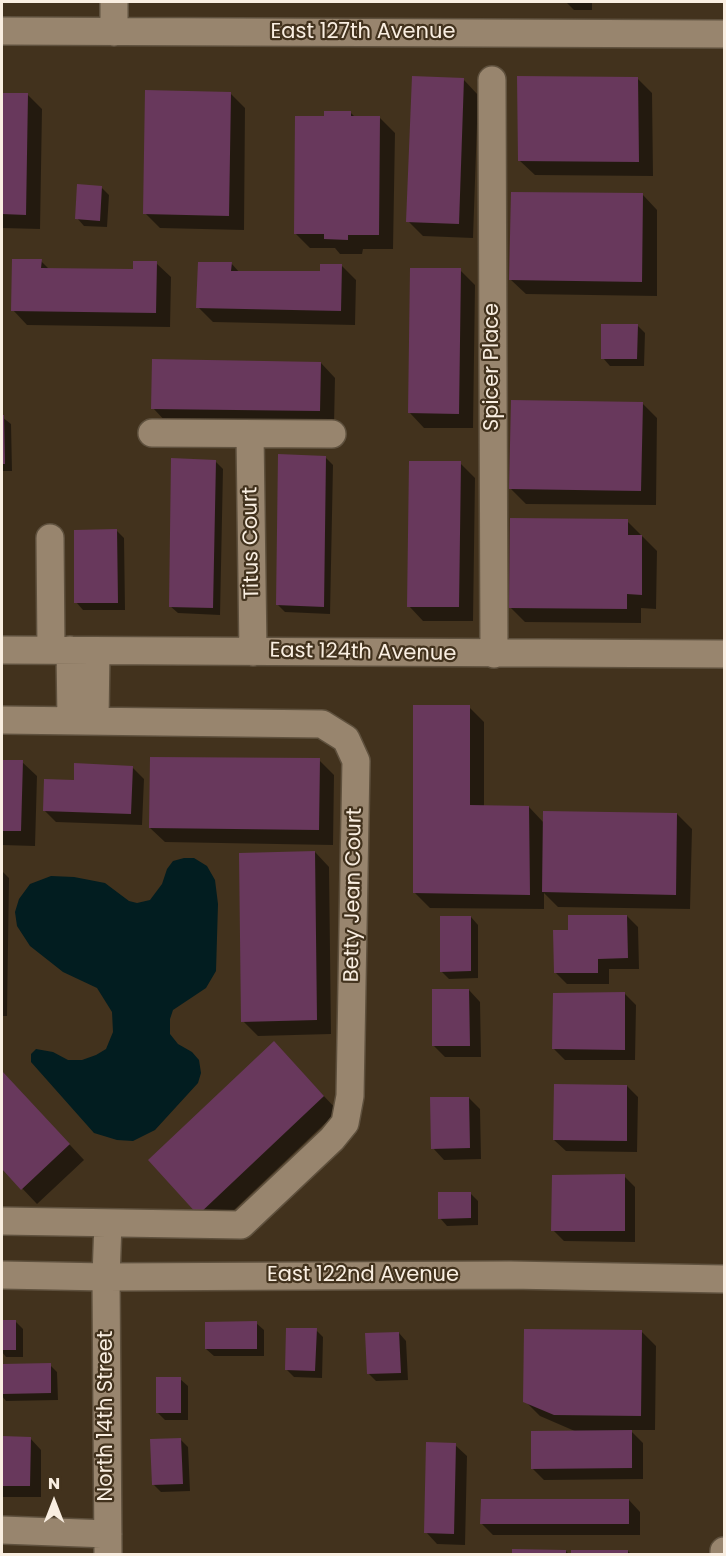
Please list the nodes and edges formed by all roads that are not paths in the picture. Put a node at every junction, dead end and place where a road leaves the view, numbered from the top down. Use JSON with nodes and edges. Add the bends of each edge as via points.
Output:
{"nodes":[{"id":1,"x":114,"y":2,"type":"edge"},
{"id":2,"x":2,"y":31,"type":"edge"},
{"id":3,"x":114,"y":32,"type":"junction"},
{"id":4,"x":724,"y":34,"type":"edge"},
{"id":5,"x":492,"y":80,"type":"dead end"},
{"id":6,"x":152,"y":433,"type":"dead end"},
{"id":7,"x":250,"y":434,"type":"junction"},
{"id":8,"x":332,"y":434,"type":"dead end"},
{"id":9,"x":50,"y":538,"type":"dead end"},
{"id":10,"x":2,"y":650,"type":"edge"},
{"id":11,"x":72,"y":650,"type":"junction"},
{"id":12,"x":253,"y":652,"type":"junction"},
{"id":13,"x":494,"y":654,"type":"junction"},
{"id":14,"x":724,"y":654,"type":"edge"},
{"id":15,"x":2,"y":720,"type":"edge"},
{"id":16,"x":83,"y":720,"type":"junction"},
{"id":17,"x":2,"y":1221,"type":"edge"},
{"id":18,"x":108,"y":1223,"type":"junction"},
{"id":19,"x":2,"y":1275,"type":"edge"},
{"id":20,"x":106,"y":1277,"type":"junction"},
{"id":21,"x":724,"y":1279,"type":"edge"},
{"id":22,"x":2,"y":1530,"type":"edge"},
{"id":23,"x":108,"y":1544,"type":"edge"}],
"edges":[{"from":1,"to":3,"type":"street"},
{"from":2,"to":3,"type":"street","name":"East 127th Avenue"},
{"from":3,"to":4,"type":"street","name":"East 127th Avenue"},
{"from":5,"to":13,"type":"street","name":"Spicer Place"},
{"from":6,"to":7,"type":"street"},
{"from":7,"to":8,"type":"street"},
{"from":7,"to":12,"type":"street","name":"Titus Court"},
{"from":9,"to":11,"type":"street"},
{"from":10,"to":11,"type":"street","name":"East 124th Avenue"},
{"from":11,"to":12,"type":"street","name":"East 124th Avenue"},
{"from":11,"to":16,"type":"street"},
{"from":12,"to":13,"type":"street","name":"East 124th Avenue"},
{"from":13,"to":14,"type":"street","name":"East 124th Avenue"},
{"from":15,"to":16,"type":"street","name":"Betty Jean Court"},
{"from":16,"to":18,"type":"street","name":"Betty Jean Court","via":[[322,724],[346,739],[356,761],[350,1095],[345,1123],[241,1225]]},
{"from":17,"to":18,"type":"street","name":"Betty Jean Court"},
{"from":18,"to":20,"type":"street"},
{"from":19,"to":20,"type":"street","name":"East 122nd Avenue"},
{"from":20,"to":21,"type":"street","name":"East 122nd Avenue","via":[[510,1275]]},
{"from":20,"to":23,"type":"street","name":"North 14th Street"},
{"from":22,"to":23,"type":"street"}]}
